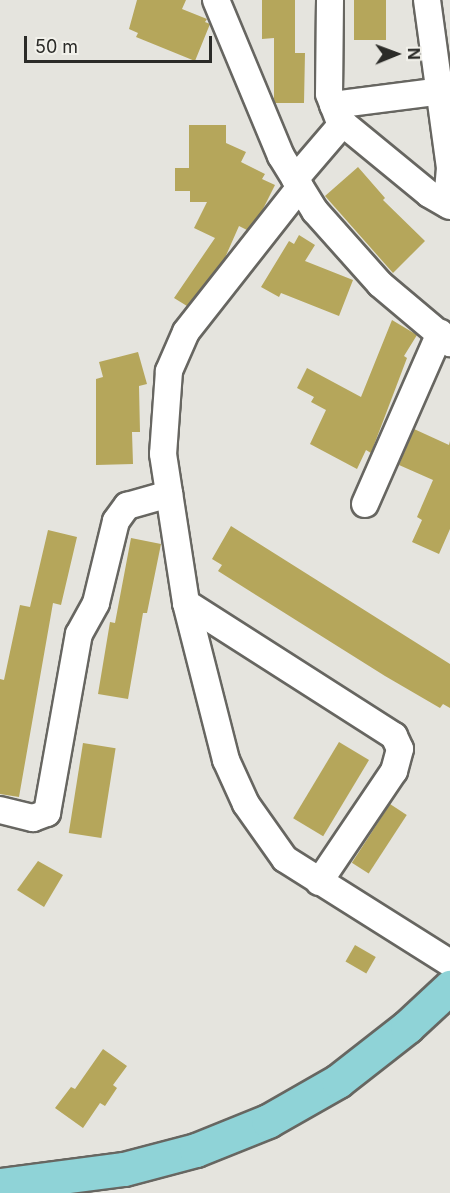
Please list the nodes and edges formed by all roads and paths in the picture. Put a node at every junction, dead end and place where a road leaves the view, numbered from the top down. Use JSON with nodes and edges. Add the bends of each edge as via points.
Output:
{"nodes":[{"id":1,"x":216,"y":0,"type":"edge"},
{"id":2,"x":330,"y":0,"type":"edge"},
{"id":3,"x":427,"y":0,"type":"edge"},
{"id":4,"x":446,"y":91,"type":"edge"},
{"id":5,"x":338,"y":114,"type":"junction"},
{"id":6,"x":297,"y":183,"type":"junction"},
{"id":7,"x":449,"y":205,"type":"edge"},
{"id":8,"x":445,"y":338,"type":"edge"},
{"id":9,"x":169,"y":494,"type":"junction"},
{"id":10,"x":365,"y":504,"type":"dead end"},
{"id":11,"x":186,"y":603,"type":"junction"},
{"id":12,"x":0,"y":810,"type":"edge"},
{"id":13,"x":319,"y":882,"type":"junction"},
{"id":14,"x":450,"y":963,"type":"edge"},
{"id":15,"x":450,"y":987,"type":"edge"},
{"id":16,"x":0,"y":1185,"type":"edge"}],
"edges":[{"from":1,"to":6,"type":"street","via":[[281,156]]},
{"from":2,"to":5,"type":"street","via":[[329,94]]},
{"from":3,"to":4,"type":"street"},
{"from":4,"to":5,"type":"street"},
{"from":4,"to":7,"type":"street"},
{"from":5,"to":6,"type":"street"},
{"from":5,"to":7,"type":"street"},
{"from":6,"to":8,"type":"street","via":[[315,211],[380,284]]},
{"from":6,"to":9,"type":"street","via":[[193,323],[170,371],[163,454]]},
{"from":8,"to":10,"type":"street"},
{"from":9,"to":11,"type":"street"},
{"from":9,"to":12,"type":"street","via":[[127,506],[116,521],[96,603],[79,634],[47,813],[33,818]]},
{"from":11,"to":13,"type":"street","via":[[226,760],[246,804],[285,859]]},
{"from":11,"to":13,"type":"street","via":[[394,736],[400,749],[394,771]]},
{"from":13,"to":14,"type":"street"},
{"from":15,"to":16,"type":"main road","via":[[338,1081],[268,1121],[196,1150],[124,1169]]}]}
